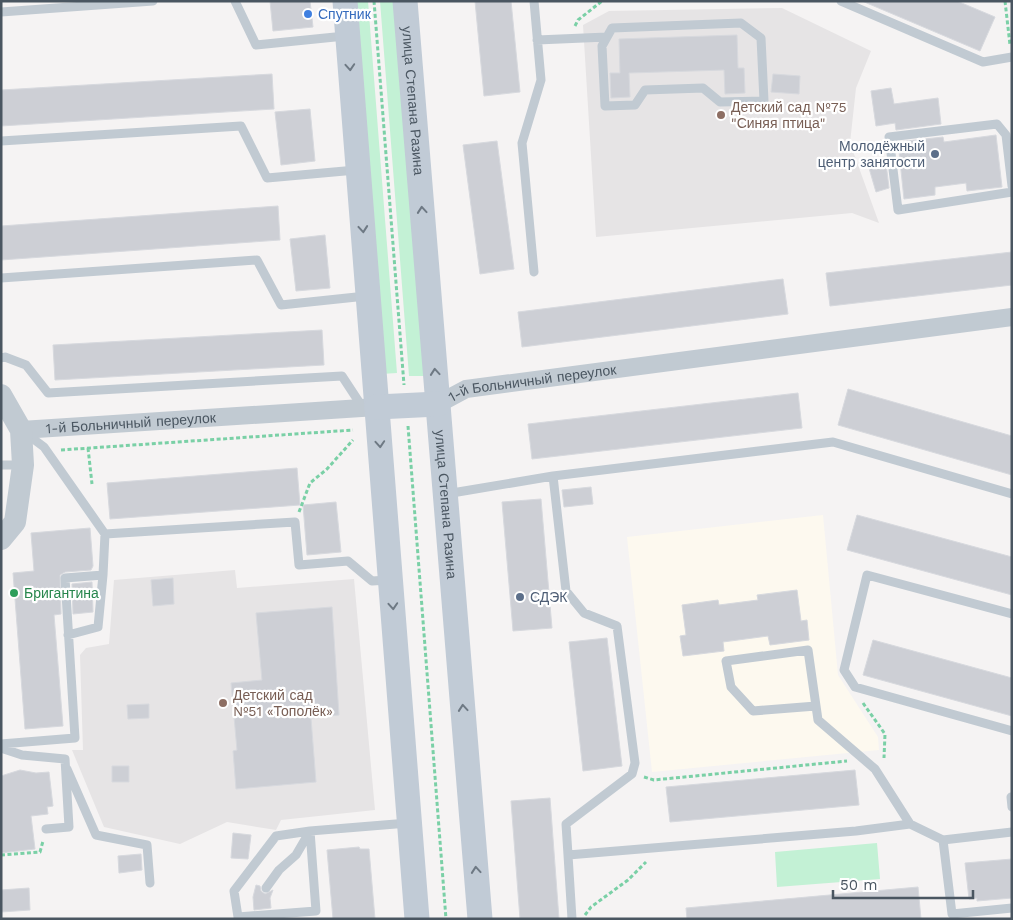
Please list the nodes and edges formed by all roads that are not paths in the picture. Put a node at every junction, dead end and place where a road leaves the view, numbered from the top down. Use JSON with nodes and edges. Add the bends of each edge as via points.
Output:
{"nodes":[{"id":1,"x":153,"y":1,"type":"edge"},
{"id":2,"x":235,"y":1,"type":"edge"},
{"id":3,"x":345,"y":1,"type":"edge"},
{"id":4,"x":405,"y":1,"type":"edge"},
{"id":5,"x":534,"y":1,"type":"edge"},
{"id":6,"x":841,"y":1,"type":"edge"},
{"id":7,"x":1,"y":12,"type":"edge"},
{"id":8,"x":348,"y":36,"type":"junction"},
{"id":9,"x":607,"y":37,"type":"junction"},
{"id":10,"x":537,"y":40,"type":"junction"},
{"id":11,"x":1012,"y":57,"type":"edge"},
{"id":12,"x":1,"y":141,"type":"edge"},
{"id":13,"x":1011,"y":166,"type":"edge"},
{"id":14,"x":358,"y":170,"type":"junction"},
{"id":15,"x":1012,"y":186,"type":"edge"},
{"id":16,"x":1012,"y":192,"type":"edge"},
{"id":17,"x":534,"y":272,"type":"dead end"},
{"id":18,"x":1,"y":278,"type":"edge"},
{"id":19,"x":368,"y":296,"type":"junction"},
{"id":20,"x":1012,"y":317,"type":"edge"},
{"id":21,"x":1,"y":358,"type":"edge"},
{"id":22,"x":1,"y":395,"type":"edge"},
{"id":23,"x":438,"y":404,"type":"junction"},
{"id":24,"x":370,"y":408,"type":"junction"},
{"id":25,"x":21,"y":430,"type":"junction"},
{"id":26,"x":1,"y":465,"type":"edge"},
{"id":27,"x":23,"y":465,"type":"junction"},
{"id":28,"x":553,"y":476,"type":"junction"},
{"id":29,"x":445,"y":494,"type":"junction"},
{"id":30,"x":1012,"y":494,"type":"edge"},
{"id":31,"x":106,"y":534,"type":"junction"},
{"id":32,"x":1,"y":539,"type":"edge"},
{"id":33,"x":102,"y":575,"type":"junction"},
{"id":34,"x":391,"y":580,"type":"junction"},
{"id":35,"x":1012,"y":614,"type":"edge"},
{"id":36,"x":68,"y":635,"type":"junction"},
{"id":37,"x":816,"y":706,"type":"junction"},
{"id":38,"x":1012,"y":730,"type":"edge"},
{"id":39,"x":1,"y":744,"type":"edge"},
{"id":40,"x":1,"y":748,"type":"edge"},
{"id":41,"x":67,"y":770,"type":"junction"},
{"id":42,"x":1010,"y":797,"type":"dead end"},
{"id":43,"x":1012,"y":808,"type":"edge"},
{"id":44,"x":410,"y":823,"type":"junction"},
{"id":45,"x":910,"y":824,"type":"junction"},
{"id":46,"x":46,"y":829,"type":"road end"},
{"id":47,"x":310,"y":831,"type":"junction"},
{"id":48,"x":1012,"y":832,"type":"edge"},
{"id":49,"x":944,"y":840,"type":"junction"},
{"id":50,"x":568,"y":855,"type":"junction"},
{"id":51,"x":150,"y":884,"type":"dead end"},
{"id":52,"x":266,"y":888,"type":"dead end"},
{"id":53,"x":1012,"y":908,"type":"edge"},
{"id":54,"x":952,"y":916,"type":"edge"},
{"id":55,"x":418,"y":919,"type":"edge"},
{"id":56,"x":480,"y":919,"type":"edge"},
{"id":57,"x":572,"y":919,"type":"edge"}],
"edges":[{"from":1,"to":7,"type":"lane"},
{"from":2,"to":8,"type":"lane","via":[[256,45]]},
{"from":3,"to":8,"type":"main road"},
{"from":23,"to":4,"type":"main road","name":"улица Степана Разина","one_way":true},
{"from":5,"to":10,"type":"lane"},
{"from":6,"to":11,"type":"lane","via":[[983,62]]},
{"from":8,"to":14,"type":"main road","one_way":true},
{"from":9,"to":9,"type":"lane","via":[[612,28],[741,24],[761,38],[764,101],[720,102],[703,88],[645,90],[635,105],[605,106],[602,46]]},
{"from":9,"to":10,"type":"lane"},
{"from":10,"to":17,"type":"lane","via":[[541,80],[522,143]]},
{"from":12,"to":14,"type":"lane","via":[[242,126],[266,178]]},
{"from":13,"to":15,"type":"lane"},
{"from":13,"to":16,"type":"lane","via":[[1006,135],[997,124],[889,137],[898,210]]},
{"from":14,"to":19,"type":"main road","one_way":true},
{"from":18,"to":19,"type":"lane","via":[[257,260],[281,305]]},
{"from":19,"to":24,"type":"main road"},
{"from":20,"to":23,"type":"street","name":"1-й Больничный переулок","via":[[466,389]]},
{"from":21,"to":24,"type":"lane","via":[[26,365],[48,393],[342,376]]},
{"from":22,"to":25,"type":"street"},
{"from":23,"to":24,"type":"main road","name":"1-й Больничный переулок"},
{"from":23,"to":29,"type":"main road","name":"улица Степана Разина"},
{"from":24,"to":25,"type":"street","name":"1-й Больничный переулок"},
{"from":24,"to":34,"type":"main road","one_way":true},
{"from":25,"to":27,"type":"street"},
{"from":25,"to":31,"type":"lane","via":[[47,451]]},
{"from":26,"to":27,"type":"lane"},
{"from":27,"to":32,"type":"street","via":[[15,522]]},
{"from":28,"to":29,"type":"lane"},
{"from":28,"to":30,"type":"lane","via":[[834,442]]},
{"from":28,"to":50,"type":"lane","via":[[566,591],[584,614],[617,626],[635,763],[632,774],[566,824]]},
{"from":56,"to":29,"type":"main road","name":"улица Степана Разина","one_way":true},
{"from":31,"to":33,"type":"lane"},
{"from":31,"to":34,"type":"lane","via":[[295,522],[299,565],[348,561],[372,581]]},
{"from":33,"to":36,"type":"lane","via":[[98,627]]},
{"from":33,"to":36,"type":"lane","via":[[65,578]]},
{"from":34,"to":44,"type":"main road","one_way":true},
{"from":35,"to":38,"type":"lane","via":[[867,575],[844,670],[855,687]]},
{"from":36,"to":39,"type":"lane","via":[[75,738]]},
{"from":37,"to":37,"type":"lane","via":[[808,650],[726,661],[730,687],[753,711]]},
{"from":37,"to":45,"type":"lane","via":[[818,720],[875,769]]},
{"from":40,"to":41,"type":"lane","via":[[22,755],[65,759]]},
{"from":41,"to":46,"type":"lane","via":[[69,827]]},
{"from":41,"to":51,"type":"lane","via":[[96,836],[147,845]]},
{"from":42,"to":43,"type":"lane"},
{"from":44,"to":47,"type":"lane"},
{"from":44,"to":55,"type":"main road"},
{"from":45,"to":49,"type":"lane"},
{"from":45,"to":50,"type":"lane"},
{"from":47,"to":47,"type":"lane","via":[[276,836],[234,891],[238,917],[316,911]]},
{"from":47,"to":52,"type":"lane","via":[[296,855],[278,870]]},
{"from":48,"to":49,"type":"lane"},
{"from":49,"to":54,"type":"lane"},
{"from":50,"to":57,"type":"lane"},
{"from":53,"to":54,"type":"lane"}]}
